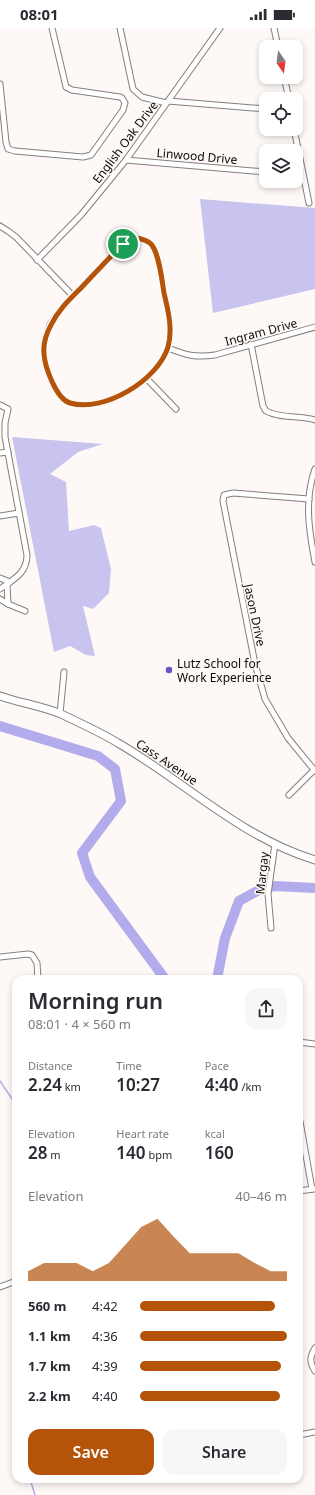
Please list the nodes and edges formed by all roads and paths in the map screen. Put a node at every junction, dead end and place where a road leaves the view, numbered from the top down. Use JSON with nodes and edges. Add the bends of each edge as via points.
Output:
{"nodes":[{"id":1,"x":52,"y":28,"type":"edge"},
{"id":2,"x":120,"y":28,"type":"edge"},
{"id":3,"x":220,"y":28,"type":"edge"},
{"id":4,"x":274,"y":28,"type":"edge"},
{"id":5,"x":277,"y":40,"type":"edge"},
{"id":6,"x":0,"y":84,"type":"edge"},
{"id":7,"x":167,"y":102,"type":"junction"},
{"id":8,"x":259,"y":109,"type":"edge"},
{"id":9,"x":126,"y":160,"type":"junction"},
{"id":10,"x":259,"y":171,"type":"edge"},
{"id":11,"x":303,"y":175,"type":"edge"},
{"id":12,"x":309,"y":203,"type":"dead end"},
{"id":13,"x":0,"y":226,"type":"edge"},
{"id":14,"x":37,"y":260,"type":"junction"},
{"id":15,"x":73,"y":296,"type":"junction"},
{"id":16,"x":315,"y":327,"type":"edge"},
{"id":17,"x":251,"y":344,"type":"junction"},
{"id":18,"x":168,"y":348,"type":"junction"},
{"id":19,"x":147,"y":378,"type":"junction"},
{"id":20,"x":0,"y":405,"type":"edge"},
{"id":21,"x":176,"y":409,"type":"dead end"},
{"id":22,"x":315,"y":420,"type":"edge"},
{"id":23,"x":8,"y":452,"type":"junction"},
{"id":24,"x":0,"y":453,"type":"edge"},
{"id":25,"x":315,"y":469,"type":"edge"},
{"id":26,"x":309,"y":499,"type":"junction"},
{"id":27,"x":19,"y":513,"type":"junction"},
{"id":28,"x":0,"y":516,"type":"edge"},
{"id":29,"x":315,"y":562,"type":"edge"},
{"id":30,"x":0,"y":578,"type":"edge"},
{"id":31,"x":9,"y":583,"type":"junction"},
{"id":32,"x":0,"y":589,"type":"edge"},
{"id":33,"x":0,"y":599,"type":"edge"},
{"id":34,"x":8,"y":604,"type":"junction"},
{"id":35,"x":25,"y":611,"type":"dead end"},
{"id":36,"x":64,"y":672,"type":"dead end"},
{"id":37,"x":0,"y":696,"type":"edge"},
{"id":38,"x":60,"y":714,"type":"junction"},
{"id":39,"x":314,"y":771,"type":"edge"},
{"id":40,"x":289,"y":795,"type":"dead end"},
{"id":41,"x":275,"y":844,"type":"junction"},
{"id":42,"x":315,"y":860,"type":"edge"},
{"id":43,"x":271,"y":928,"type":"dead end"},
{"id":44,"x":0,"y":957,"type":"edge"},
{"id":45,"x":38,"y":975,"type":"edge"},
{"id":46,"x":303,"y":1042,"type":"edge"},
{"id":47,"x":315,"y":1044,"type":"edge"},
{"id":48,"x":303,"y":1137,"type":"edge"},
{"id":49,"x":313,"y":1189,"type":"edge"},
{"id":50,"x":303,"y":1190,"type":"edge"},
{"id":51,"x":12,"y":1282,"type":"edge"},
{"id":52,"x":0,"y":1287,"type":"edge"},
{"id":53,"x":315,"y":1348,"type":"edge"},
{"id":54,"x":315,"y":1371,"type":"edge"},
{"id":55,"x":315,"y":1432,"type":"edge"},
{"id":56,"x":303,"y":1434,"type":"edge"}],
"edges":[{"from":1,"to":6,"type":"street","via":[[66,87],[116,96],[124,101],[123,110],[94,152],[87,157],[15,152],[8,149]]},
{"from":2,"to":7,"type":"street","via":[[133,89],[142,97]]},
{"from":3,"to":7,"type":"street","name":"English Oak Drive"},
{"from":4,"to":5,"type":"street"},
{"from":7,"to":8,"type":"street"},
{"from":7,"to":9,"type":"street","name":"English Oak Drive"},
{"from":9,"to":10,"type":"street","name":"Linwood Drive"},
{"from":9,"to":14,"type":"street","name":"English Oak Drive","via":[[81,215]]},
{"from":11,"to":12,"type":"street"},
{"from":13,"to":14,"type":"street","via":[[12,234]]},
{"from":14,"to":15,"type":"street"},
{"from":15,"to":18,"type":"street","via":[[126,242],[137,238],[144,239],[152,246],[156,255],[169,316]]},
{"from":15,"to":19,"type":"street","via":[[54,318],[45,342],[46,366],[62,398],[71,403],[98,403]]},
{"from":16,"to":17,"type":"street","name":"Ingram Drive"},
{"from":17,"to":18,"type":"street","name":"Ingram Drive","via":[[212,355],[192,356]]},
{"from":17,"to":22,"type":"street","via":[[266,411],[276,415]]},
{"from":18,"to":19,"type":"street","via":[[159,365]]},
{"from":19,"to":21,"type":"street"},
{"from":20,"to":23,"type":"street","via":[[8,409],[4,427]]},
{"from":23,"to":24,"type":"street"},
{"from":23,"to":27,"type":"street"},
{"from":25,"to":26,"type":"street"},
{"from":26,"to":29,"type":"street","via":[[309,530]]},
{"from":26,"to":39,"type":"street","name":"Jason Drive","via":[[233,492],[224,495],[223,507],[263,692],[288,738]]},
{"from":27,"to":28,"type":"street"},
{"from":27,"to":31,"type":"street","via":[[27,560],[22,572]]},
{"from":30,"to":31,"type":"street"},
{"from":31,"to":32,"type":"street"},
{"from":31,"to":34,"type":"street"},
{"from":33,"to":34,"type":"street"},
{"from":34,"to":35,"type":"street"},
{"from":36,"to":38,"type":"street"},
{"from":37,"to":38,"type":"main road","name":"Cass Avenue"},
{"from":38,"to":41,"type":"main road","name":"Cass Avenue","via":[[119,743],[233,821]]},
{"from":39,"to":40,"type":"street"},
{"from":41,"to":42,"type":"main road","name":"Cass Avenue"},
{"from":41,"to":43,"type":"street","name":"Margay","via":[[268,894]]},
{"from":44,"to":45,"type":"street","via":[[32,955],[37,963]]},
{"from":46,"to":47,"type":"street"},
{"from":48,"to":49,"type":"street"},
{"from":49,"to":50,"type":"street"},
{"from":51,"to":52,"type":"street"},
{"from":53,"to":54,"type":"street","via":[[311,1359]]},
{"from":55,"to":56,"type":"street"}]}
